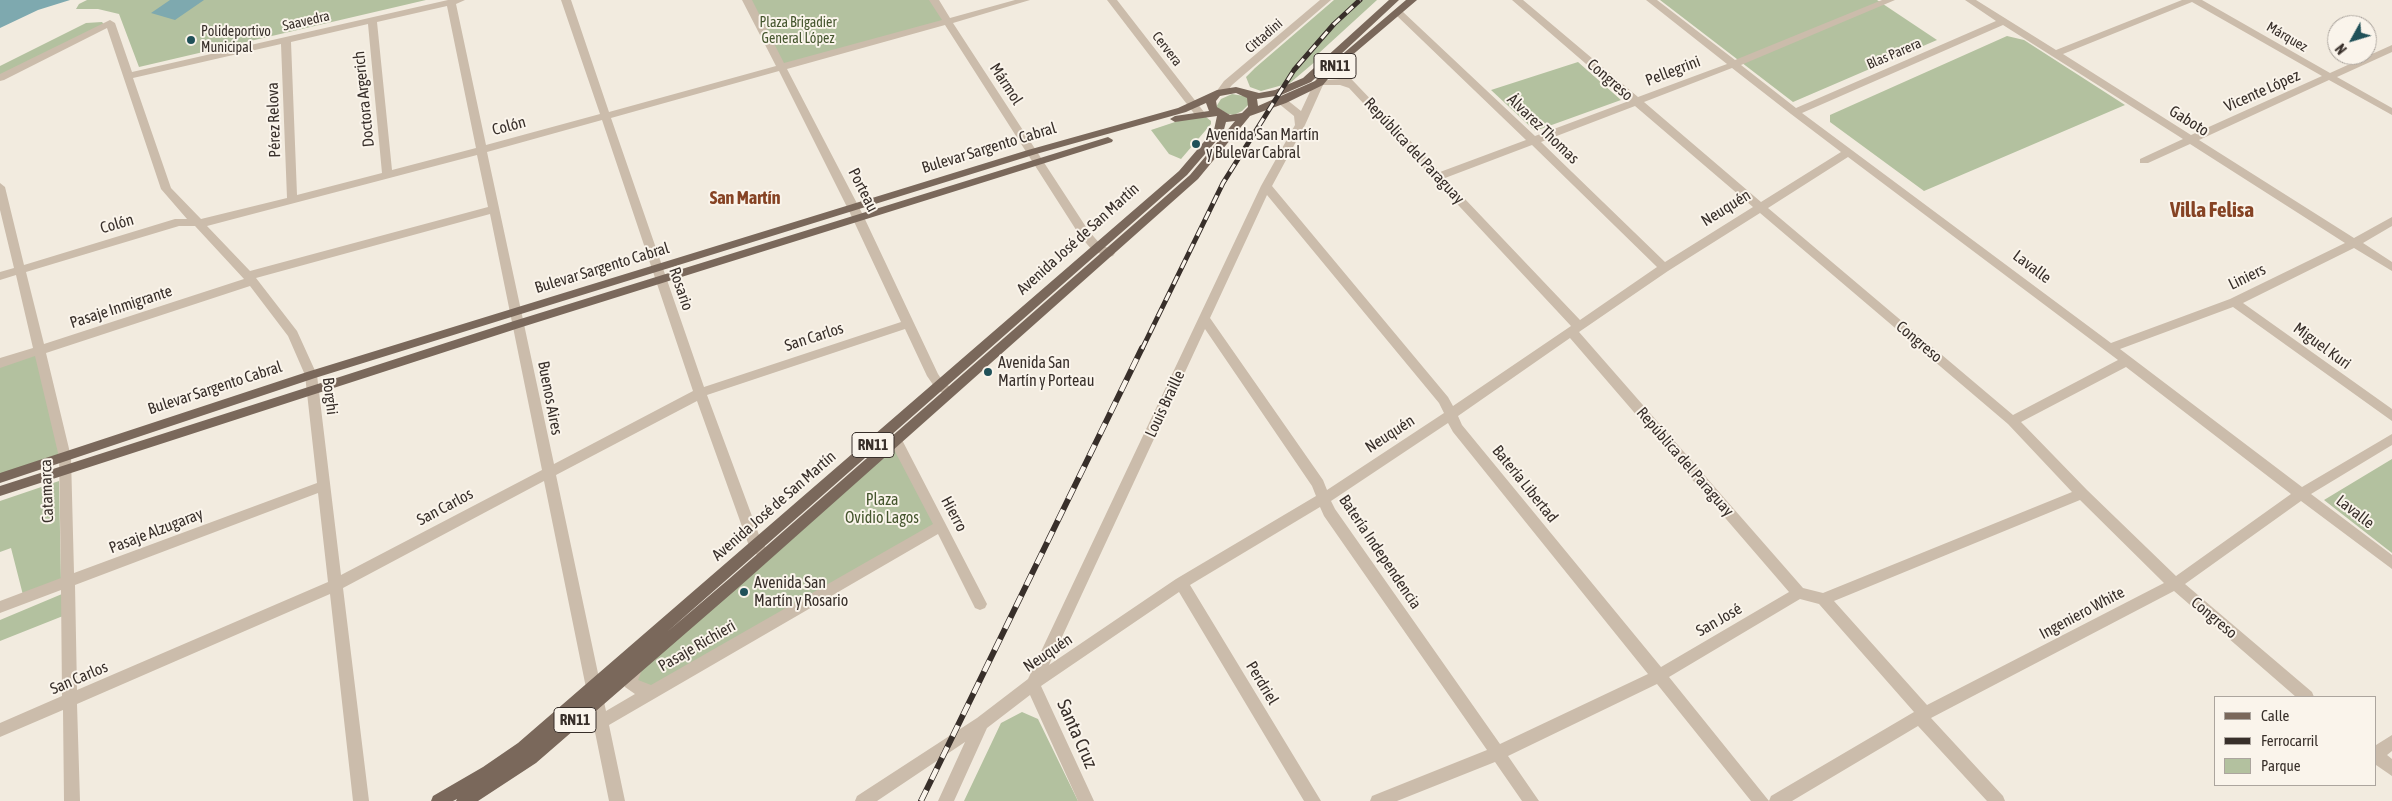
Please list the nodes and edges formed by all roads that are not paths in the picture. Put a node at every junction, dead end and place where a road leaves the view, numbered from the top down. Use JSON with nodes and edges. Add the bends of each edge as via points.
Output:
{"nodes":[{"id":1,"x":566,"y":0,"type":"edge"},
{"id":2,"x":747,"y":0,"type":"edge"},
{"id":3,"x":934,"y":0,"type":"edge"},
{"id":4,"x":1026,"y":0,"type":"edge"},
{"id":5,"x":1112,"y":0,"type":"edge"},
{"id":6,"x":1326,"y":0,"type":"edge"},
{"id":7,"x":1394,"y":0,"type":"edge"},
{"id":8,"x":1412,"y":0,"type":"edge"},
{"id":9,"x":1651,"y":0,"type":"edge"},
{"id":10,"x":1890,"y":0,"type":"edge"},
{"id":11,"x":1970,"y":0,"type":"edge"},
{"id":12,"x":2190,"y":0,"type":"edge"},
{"id":13,"x":2195,"y":0,"type":"edge"},
{"id":14,"x":456,"y":1,"type":"edge"},
{"id":15,"x":1522,"y":1,"type":"edge"},
{"id":16,"x":1399,"y":13,"type":"junction"},
{"id":17,"x":372,"y":20,"type":"junction"},
{"id":18,"x":2004,"y":21,"type":"junction"},
{"id":19,"x":948,"y":22,"type":"junction"},
{"id":20,"x":286,"y":40,"type":"junction"},
{"id":21,"x":2392,"y":48,"type":"edge"},
{"id":22,"x":2055,"y":54,"type":"junction"},
{"id":23,"x":1732,"y":65,"type":"junction"},
{"id":24,"x":1334,"y":66,"type":"junction"},
{"id":25,"x":782,"y":67,"type":"junction"},
{"id":26,"x":1242,"y":73,"type":"junction"},
{"id":27,"x":128,"y":76,"type":"junction"},
{"id":28,"x":2330,"y":77,"type":"junction"},
{"id":29,"x":0,"y":78,"type":"edge"},
{"id":30,"x":1320,"y":83,"type":"junction"},
{"id":31,"x":1353,"y":86,"type":"junction"},
{"id":32,"x":1245,"y":92,"type":"junction"},
{"id":33,"x":1219,"y":94,"type":"junction"},
{"id":34,"x":1282,"y":101,"type":"junction"},
{"id":35,"x":1634,"y":102,"type":"junction"},
{"id":36,"x":1197,"y":110,"type":"junction"},
{"id":37,"x":1794,"y":112,"type":"junction"},
{"id":38,"x":2392,"y":112,"type":"edge"},
{"id":39,"x":1247,"y":114,"type":"junction"},
{"id":40,"x":1219,"y":115,"type":"junction"},
{"id":41,"x":607,"y":117,"type":"junction"},
{"id":42,"x":1300,"y":125,"type":"junction"},
{"id":43,"x":1533,"y":140,"type":"junction"},
{"id":44,"x":2191,"y":140,"type":"junction"},
{"id":45,"x":482,"y":150,"type":"junction"},
{"id":46,"x":1849,"y":152,"type":"junction"},
{"id":47,"x":1035,"y":157,"type":"junction"},
{"id":48,"x":2144,"y":161,"type":"dead end"},
{"id":49,"x":387,"y":174,"type":"junction"},
{"id":50,"x":1438,"y":177,"type":"junction"},
{"id":51,"x":1266,"y":186,"type":"junction"},
{"id":52,"x":0,"y":187,"type":"edge"},
{"id":53,"x":292,"y":199,"type":"junction"},
{"id":54,"x":1760,"y":207,"type":"junction"},
{"id":55,"x":494,"y":209,"type":"junction"},
{"id":56,"x":856,"y":213,"type":"junction"},
{"id":57,"x":3,"y":214,"type":"edge"},
{"id":58,"x":2392,"y":221,"type":"edge"},
{"id":59,"x":198,"y":223,"type":"junction"},
{"id":60,"x":2354,"y":243,"type":"junction"},
{"id":61,"x":1103,"y":250,"type":"junction"},
{"id":62,"x":2392,"y":267,"type":"edge"},
{"id":63,"x":1664,"y":268,"type":"junction"},
{"id":64,"x":18,"y":270,"type":"junction"},
{"id":65,"x":659,"y":274,"type":"junction"},
{"id":66,"x":0,"y":276,"type":"edge"},
{"id":67,"x":249,"y":279,"type":"junction"},
{"id":68,"x":2234,"y":302,"type":"junction"},
{"id":69,"x":518,"y":318,"type":"junction"},
{"id":70,"x":1204,"y":319,"type":"junction"},
{"id":71,"x":908,"y":324,"type":"junction"},
{"id":72,"x":1574,"y":328,"type":"junction"},
{"id":73,"x":2110,"y":348,"type":"junction"},
{"id":74,"x":40,"y":351,"type":"junction"},
{"id":75,"x":2127,"y":361,"type":"junction"},
{"id":76,"x":0,"y":363,"type":"edge"},
{"id":77,"x":311,"y":375,"type":"junction"},
{"id":78,"x":945,"y":389,"type":"junction"},
{"id":79,"x":312,"y":390,"type":"junction"},
{"id":80,"x":700,"y":393,"type":"junction"},
{"id":81,"x":1450,"y":416,"type":"junction"},
{"id":82,"x":2392,"y":416,"type":"edge"},
{"id":83,"x":2012,"y":421,"type":"junction"},
{"id":84,"x":2392,"y":439,"type":"edge"},
{"id":85,"x":895,"y":440,"type":"junction"},
{"id":86,"x":65,"y":464,"type":"junction"},
{"id":87,"x":548,"y":472,"type":"junction"},
{"id":88,"x":0,"y":478,"type":"edge"},
{"id":89,"x":324,"y":486,"type":"junction"},
{"id":90,"x":0,"y":492,"type":"edge"},
{"id":91,"x":2302,"y":493,"type":"junction"},
{"id":92,"x":2082,"y":494,"type":"junction"},
{"id":93,"x":1323,"y":499,"type":"junction"},
{"id":94,"x":941,"y":526,"type":"junction"},
{"id":95,"x":761,"y":550,"type":"junction"},
{"id":96,"x":2392,"y":564,"type":"edge"},
{"id":97,"x":68,"y":582,"type":"junction"},
{"id":98,"x":1181,"y":583,"type":"junction"},
{"id":99,"x":2175,"y":584,"type":"junction"},
{"id":100,"x":336,"y":585,"type":"junction"},
{"id":101,"x":1799,"y":594,"type":"junction"},
{"id":102,"x":1823,"y":599,"type":"junction"},
{"id":103,"x":980,"y":604,"type":"dead end"},
{"id":104,"x":0,"y":607,"type":"edge"},
{"id":105,"x":635,"y":670,"type":"junction"},
{"id":106,"x":1658,"y":676,"type":"junction"},
{"id":107,"x":1033,"y":684,"type":"junction"},
{"id":108,"x":652,"y":692,"type":"junction"},
{"id":109,"x":595,"y":694,"type":"junction"},
{"id":110,"x":2307,"y":696,"type":"edge"},
{"id":111,"x":70,"y":701,"type":"junction"},
{"id":112,"x":1923,"y":716,"type":"junction"},
{"id":113,"x":600,"y":722,"type":"junction"},
{"id":114,"x":982,"y":723,"type":"junction"},
{"id":115,"x":0,"y":730,"type":"edge"},
{"id":116,"x":2392,"y":742,"type":"edge"},
{"id":117,"x":1498,"y":753,"type":"junction"},
{"id":118,"x":2377,"y":754,"type":"edge"},
{"id":119,"x":2377,"y":756,"type":"edge"},
{"id":120,"x":2392,"y":769,"type":"edge"},
{"id":121,"x":72,"y":801,"type":"edge"},
{"id":122,"x":361,"y":801,"type":"edge"},
{"id":123,"x":438,"y":801,"type":"edge"},
{"id":124,"x":464,"y":801,"type":"edge"},
{"id":125,"x":617,"y":801,"type":"edge"},
{"id":126,"x":863,"y":801,"type":"edge"},
{"id":127,"x":946,"y":801,"type":"edge"},
{"id":128,"x":1086,"y":801,"type":"edge"},
{"id":129,"x":1313,"y":801,"type":"edge"},
{"id":130,"x":1378,"y":801,"type":"edge"},
{"id":131,"x":1531,"y":801,"type":"edge"},
{"id":132,"x":1761,"y":801,"type":"edge"},
{"id":133,"x":1777,"y":801,"type":"edge"},
{"id":134,"x":1997,"y":801,"type":"edge"}],
"edges":[{"from":1,"to":41,"type":"street","name":"Rosario"},
{"from":2,"to":25,"type":"street","name":"Porteau"},
{"from":3,"to":19,"type":"street","name":"Mármol"},
{"from":4,"to":19,"type":"street","name":"Colón"},
{"from":5,"to":36,"type":"street","name":"Cervera"},
{"from":6,"to":26,"type":"street","name":"Cittadini"},
{"from":7,"to":32,"type":"main road","number":"RN11","via":[[1307,80],[1278,93],[1259,96]]},
{"from":8,"to":16,"type":"main road","number":"RN11"},
{"from":9,"to":23,"type":"street","name":"Lavalle"},
{"from":10,"to":23,"type":"street","name":"Pellegrini"},
{"from":11,"to":18,"type":"street","name":"Gaboto"},
{"from":12,"to":22,"type":"street"},
{"from":13,"to":28,"type":"street","name":"Márquez"},
{"from":14,"to":17,"type":"street","name":"Saavedra"},
{"from":14,"to":45,"type":"street","name":"Buenos Aires"},
{"from":15,"to":35,"type":"street","name":"Congreso"},
{"from":16,"to":24,"type":"main road","number":"RN11"},
{"from":16,"to":43,"type":"street","name":"Álvarez Thomas"},
{"from":17,"to":20,"type":"street","name":"Saavedra"},
{"from":17,"to":49,"type":"street","name":"Doctora Argerich"},
{"from":18,"to":22,"type":"street","name":"Gaboto"},
{"from":18,"to":37,"type":"street","name":"Blas Parera"},
{"from":19,"to":25,"type":"street","name":"Colón"},
{"from":19,"to":47,"type":"street","name":"Mármol"},
{"from":20,"to":27,"type":"street","name":"Saavedra"},
{"from":20,"to":53,"type":"street","name":"Pérez Relova"},
{"from":21,"to":28,"type":"street","name":"Vicente López"},
{"from":22,"to":44,"type":"street","name":"Gaboto"},
{"from":23,"to":35,"type":"street","name":"Pellegrini"},
{"from":23,"to":37,"type":"street","name":"Lavalle"},
{"from":24,"to":30,"type":"main road","number":"RN11"},
{"from":24,"to":31,"type":"street","name":"República del Paraguay"},
{"from":25,"to":41,"type":"street","name":"Colón"},
{"from":25,"to":56,"type":"street","name":"Porteau"},
{"from":26,"to":32,"type":"street","name":"Cittadini","via":[[1240,81]]},
{"from":26,"to":33,"type":"street","name":"Cittadini"},
{"from":27,"to":29,"type":"street","name":"Borghi","via":[[110,23]]},
{"from":27,"to":59,"type":"street","name":"Borghi","via":[[166,189]]},
{"from":28,"to":38,"type":"street","name":"Márquez"},
{"from":28,"to":44,"type":"street","name":"Vicente López"},
{"from":30,"to":31,"type":"street","name":"República del Paraguay","via":[[1341,82]]},
{"from":30,"to":34,"type":"main road","number":"RN11"},
{"from":30,"to":42,"type":"street","name":"Louis Braille"},
{"from":31,"to":50,"type":"street","name":"República del Paraguay"},
{"from":32,"to":33,"type":"main road","number":"RN11","via":[[1236,90]]},
{"from":32,"to":39,"type":"main road","via":[[1254,102]]},
{"from":33,"to":36,"type":"main road","name":"Bulevar Sargento Cabral"},
{"from":33,"to":40,"type":"main road","number":"RN11","via":[[1210,105]]},
{"from":34,"to":39,"type":"main road","number":"RN11"},
{"from":34,"to":42,"type":"street","via":[[1295,110]]},
{"from":35,"to":43,"type":"street","name":"Pellegrini"},
{"from":35,"to":54,"type":"street","name":"Congreso"},
{"from":36,"to":40,"type":"main road","name":"Bulevar Sargento Cabral"},
{"from":36,"to":47,"type":"main road","name":"Bulevar Sargento Cabral"},
{"from":37,"to":46,"type":"street","name":"Lavalle"},
{"from":39,"to":40,"type":"main road","via":[[1236,119]]},
{"from":39,"to":61,"type":"main road","name":"Avenida José de San Martín","number":"RN11","via":[[1194,177]]},
{"from":40,"to":61,"type":"main road","name":"Avenida José de San Martín","number":"RN11","via":[[1219,131],[1183,173]]},
{"from":41,"to":45,"type":"street","name":"Colón"},
{"from":41,"to":65,"type":"street","name":"Rosario"},
{"from":42,"to":51,"type":"street","name":"Louis Braille"},
{"from":43,"to":50,"type":"street","name":"Pellegrini"},
{"from":43,"to":63,"type":"street","name":"Álvarez Thomas"},
{"from":44,"to":48,"type":"street","name":"Vicente López"},
{"from":44,"to":60,"type":"street","name":"Gaboto"},
{"from":45,"to":49,"type":"street","name":"Colón"},
{"from":45,"to":55,"type":"street","name":"Buenos Aires"},
{"from":46,"to":54,"type":"street","name":"Neuquén"},
{"from":46,"to":73,"type":"street","name":"Lavalle"},
{"from":47,"to":56,"type":"main road","name":"Bulevar Sargento Cabral"},
{"from":47,"to":61,"type":"street","name":"Mármol","via":[[1084,233]]},
{"from":49,"to":53,"type":"street","name":"Colón"},
{"from":50,"to":72,"type":"street","name":"República del Paraguay"},
{"from":51,"to":70,"type":"street","name":"Louis Braille"},
{"from":51,"to":81,"type":"street","name":"Batería Libertad","via":[[1444,400]]},
{"from":52,"to":57,"type":"street","name":"Catamarca"},
{"from":53,"to":59,"type":"street","name":"Colón"},
{"from":54,"to":63,"type":"street","name":"Neuquén"},
{"from":54,"to":83,"type":"street","name":"Congreso"},
{"from":55,"to":67,"type":"street","name":"Pasaje Inmigrante"},
{"from":55,"to":69,"type":"street","name":"Buenos Aires"},
{"from":56,"to":65,"type":"main road","name":"Bulevar Sargento Cabral"},
{"from":56,"to":71,"type":"street","name":"Porteau"},
{"from":57,"to":64,"type":"street","name":"Catamarca"},
{"from":58,"to":60,"type":"street","name":"Liniers"},
{"from":59,"to":64,"type":"street","name":"Colón","via":[[179,222]]},
{"from":59,"to":67,"type":"street","name":"Borghi"},
{"from":60,"to":62,"type":"street","name":"Gaboto"},
{"from":60,"to":68,"type":"street","name":"Liniers"},
{"from":61,"to":78,"type":"main road","name":"Avenida José de San Martín","number":"RN11"},
{"from":63,"to":72,"type":"street","name":"Neuquén"},
{"from":64,"to":66,"type":"street","name":"Colón"},
{"from":64,"to":74,"type":"street","name":"Catamarca"},
{"from":65,"to":69,"type":"main road","name":"Bulevar Sargento Cabral"},
{"from":65,"to":80,"type":"street","name":"Rosario"},
{"from":67,"to":74,"type":"street","name":"Pasaje Inmigrante"},
{"from":67,"to":77,"type":"street","name":"Borghi","via":[[293,334]]},
{"from":68,"to":73,"type":"street","name":"Liniers"},
{"from":68,"to":82,"type":"street","name":"Miguel Kuri"},
{"from":69,"to":77,"type":"main road","name":"Bulevar Sargento Cabral"},
{"from":69,"to":79,"type":"main road","name":"Bulevar Sargento Cabral"},
{"from":69,"to":87,"type":"street","name":"Buenos Aires"},
{"from":70,"to":93,"type":"street","name":"Batería Independencia","via":[[1318,484]]},
{"from":70,"to":107,"type":"street","name":"Louis Braille"},
{"from":71,"to":78,"type":"street","name":"Porteau","via":[[932,376]]},
{"from":71,"to":80,"type":"street","name":"San Carlos"},
{"from":72,"to":81,"type":"street","name":"Neuquén"},
{"from":72,"to":101,"type":"street","name":"República del Paraguay"},
{"from":73,"to":75,"type":"street","name":"Lavalle"},
{"from":74,"to":76,"type":"street","name":"Pasaje Inmigrante"},
{"from":74,"to":86,"type":"street","name":"Catamarca"},
{"from":75,"to":83,"type":"street"},
{"from":75,"to":91,"type":"street","name":"Lavalle"},
{"from":77,"to":79,"type":"street","name":"Borghi"},
{"from":77,"to":86,"type":"main road","name":"Bulevar Sargento Cabral"},
{"from":78,"to":85,"type":"main road","name":"Avenida José de San Martín","number":"RN11"},
{"from":78,"to":95,"type":"main road","name":"Avenida José de San Martín","number":"RN11"},
{"from":79,"to":86,"type":"main road","name":"Bulevar Sargento Cabral"},
{"from":79,"to":89,"type":"street","name":"Borghi"},
{"from":80,"to":87,"type":"street","name":"San Carlos"},
{"from":80,"to":95,"type":"street","name":"Rosario"},
{"from":81,"to":93,"type":"street","name":"Neuquén"},
{"from":81,"to":106,"type":"street","name":"Batería Libertad"},
{"from":83,"to":92,"type":"street","name":"Congreso"},
{"from":84,"to":91,"type":"street","name":"Ingeniero White"},
{"from":85,"to":94,"type":"street","name":"Hierro"},
{"from":85,"to":95,"type":"main road","name":"Avenida José de San Martín","number":"RN11"},
{"from":86,"to":88,"type":"main road","name":"Bulevar Sargento Cabral"},
{"from":86,"to":90,"type":"main road","name":"Bulevar Sargento Cabral"},
{"from":86,"to":97,"type":"street","name":"Catamarca"},
{"from":87,"to":100,"type":"street","name":"San Carlos"},
{"from":87,"to":109,"type":"street","name":"Buenos Aires"},
{"from":89,"to":97,"type":"street","name":"Pasaje Alzugaray"},
{"from":89,"to":100,"type":"street","name":"Borghi"},
{"from":91,"to":96,"type":"street","name":"Lavalle"},
{"from":91,"to":99,"type":"street","name":"Ingeniero White"},
{"from":92,"to":99,"type":"street","name":"Congreso"},
{"from":92,"to":102,"type":"street"},
{"from":93,"to":98,"type":"street","name":"Neuquén"},
{"from":93,"to":117,"type":"street","name":"Batería Independencia"},
{"from":94,"to":103,"type":"street","name":"Hierro"},
{"from":94,"to":108,"type":"street","name":"Pasaje Richieri"},
{"from":95,"to":105,"type":"main road","name":"Avenida José de San Martín","number":"RN11"},
{"from":95,"to":109,"type":"main road","name":"Avenida José de San Martín","number":"RN11"},
{"from":97,"to":104,"type":"street","name":"Pasaje Alzugaray"},
{"from":97,"to":111,"type":"street","name":"Catamarca"},
{"from":98,"to":107,"type":"street","name":"Neuquén"},
{"from":98,"to":129,"type":"street","name":"Perdriel"},
{"from":99,"to":110,"type":"street","name":"Congreso"},
{"from":99,"to":112,"type":"street","name":"Ingeniero White"},
{"from":100,"to":111,"type":"street","name":"San Carlos"},
{"from":100,"to":122,"type":"street","name":"Borghi"},
{"from":101,"to":102,"type":"street"},
{"from":101,"to":106,"type":"street","name":"San José"},
{"from":102,"to":112,"type":"street"},
{"from":105,"to":108,"type":"street","name":"Pasaje Richieri","via":[[630,682],[636,688]]},
{"from":105,"to":109,"type":"main road","name":"Avenida José de San Martín","number":"RN11"},
{"from":106,"to":117,"type":"street","name":"San José"},
{"from":106,"to":132,"type":"street","name":"Batería Libertad"},
{"from":107,"to":114,"type":"street","name":"Neuquén"},
{"from":107,"to":128,"type":"street","name":"Santa Cruz"},
{"from":108,"to":113,"type":"street","name":"Pasaje Richieri"},
{"from":109,"to":113,"type":"street","name":"Buenos Aires"},
{"from":109,"to":123,"type":"main road","name":"Avenida José de San Martín","number":"RN11","via":[[508,760]]},
{"from":109,"to":124,"type":"main road","name":"Avenida José de San Martín","number":"RN11","via":[[516,770]]},
{"from":111,"to":115,"type":"street","name":"San Carlos"},
{"from":111,"to":121,"type":"street","name":"Catamarca"},
{"from":112,"to":133,"type":"street","name":"Ingeniero White"},
{"from":112,"to":134,"type":"street"},
{"from":113,"to":125,"type":"street","name":"Buenos Aires"},
{"from":114,"to":126,"type":"street","name":"Neuquén"},
{"from":114,"to":127,"type":"street"},
{"from":116,"to":118,"type":"street"},
{"from":117,"to":130,"type":"street","name":"San José"},
{"from":117,"to":131,"type":"street","name":"Batería Independencia"},
{"from":119,"to":120,"type":"street"}]}
